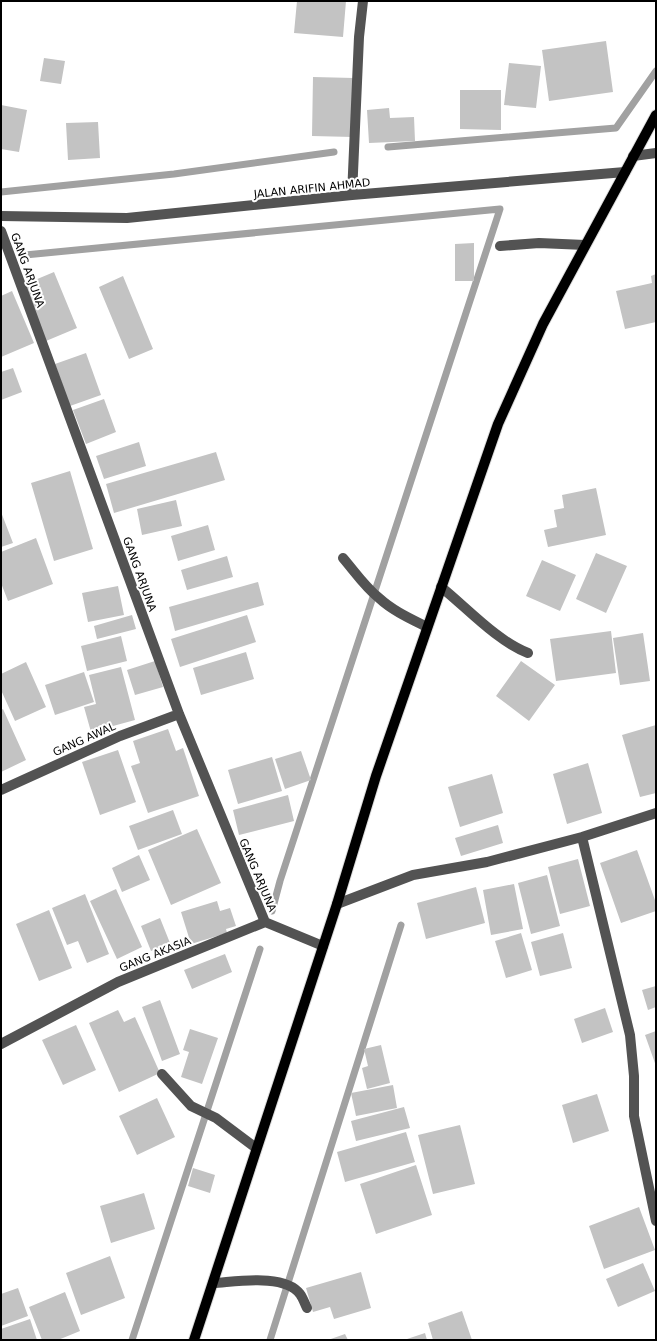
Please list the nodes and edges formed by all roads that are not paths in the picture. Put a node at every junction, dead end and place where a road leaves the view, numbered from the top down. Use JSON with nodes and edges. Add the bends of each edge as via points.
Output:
{"nodes":[{"id":1,"x":363,"y":1,"type":"edge"},
{"id":2,"x":656,"y":116,"type":"edge"},
{"id":3,"x":656,"y":153,"type":"edge"},
{"id":4,"x":633,"y":156,"type":"junction"},
{"id":5,"x":625,"y":172,"type":"junction"},
{"id":6,"x":352,"y":196,"type":"junction"},
{"id":7,"x":1,"y":216,"type":"edge"},
{"id":8,"x":1,"y":231,"type":"edge"},
{"id":9,"x":584,"y":245,"type":"junction"},
{"id":10,"x":500,"y":246,"type":"dead end"},
{"id":11,"x":343,"y":558,"type":"dead end"},
{"id":12,"x":441,"y":587,"type":"junction"},
{"id":13,"x":427,"y":627,"type":"junction"},
{"id":14,"x":528,"y":653,"type":"dead end"},
{"id":15,"x":179,"y":714,"type":"junction"},
{"id":16,"x":1,"y":790,"type":"edge"},
{"id":17,"x":656,"y":813,"type":"edge"},
{"id":18,"x":582,"y":837,"type":"junction"},
{"id":19,"x":337,"y":904,"type":"junction"},
{"id":20,"x":265,"y":922,"type":"junction"},
{"id":21,"x":323,"y":946,"type":"junction"},
{"id":22,"x":1,"y":1044,"type":"edge"},
{"id":23,"x":162,"y":1074,"type":"dead end"},
{"id":24,"x":256,"y":1148,"type":"junction"},
{"id":25,"x":656,"y":1221,"type":"edge"},
{"id":26,"x":213,"y":1283,"type":"junction"},
{"id":27,"x":307,"y":1308,"type":"dead end"},
{"id":28,"x":194,"y":1340,"type":"edge"}],
"edges":[{"from":1,"to":6,"type":"street"},
{"from":2,"to":4,"type":"main road"},
{"from":3,"to":4,"type":"street"},
{"from":4,"to":5,"type":"main road"},
{"from":5,"to":6,"type":"street","name":"JALAN ARIFIN AHMAD"},
{"from":5,"to":9,"type":"main road"},
{"from":6,"to":7,"type":"street","name":"JALAN ARIFIN AHMAD","via":[[127,218]]},
{"from":8,"to":15,"type":"street","name":"GANG ARJUNA"},
{"from":9,"to":10,"type":"street","via":[[539,243]]},
{"from":9,"to":12,"type":"main road","via":[[543,324],[498,424]]},
{"from":11,"to":13,"type":"street","via":[[379,599]]},
{"from":12,"to":13,"type":"main road"},
{"from":12,"to":14,"type":"street","via":[[517,649]]},
{"from":13,"to":19,"type":"main road","via":[[376,776]]},
{"from":15,"to":16,"type":"street","name":"GANG AWAL","via":[[120,736]]},
{"from":15,"to":20,"type":"street","name":"GANG ARJUNA"},
{"from":17,"to":18,"type":"street"},
{"from":18,"to":19,"type":"street","via":[[487,862],[412,875]]},
{"from":18,"to":25,"type":"street","via":[[630,1035],[634,1116]]},
{"from":19,"to":21,"type":"main road"},
{"from":20,"to":21,"type":"street"},
{"from":20,"to":22,"type":"street","name":"GANG AKASIA","via":[[118,982]]},
{"from":21,"to":24,"type":"main road"},
{"from":23,"to":24,"type":"street","via":[[191,1106],[216,1118]]},
{"from":24,"to":26,"type":"main road"},
{"from":26,"to":27,"type":"street","via":[[275,1281],[291,1286],[300,1293]]},
{"from":26,"to":28,"type":"main road"}]}
